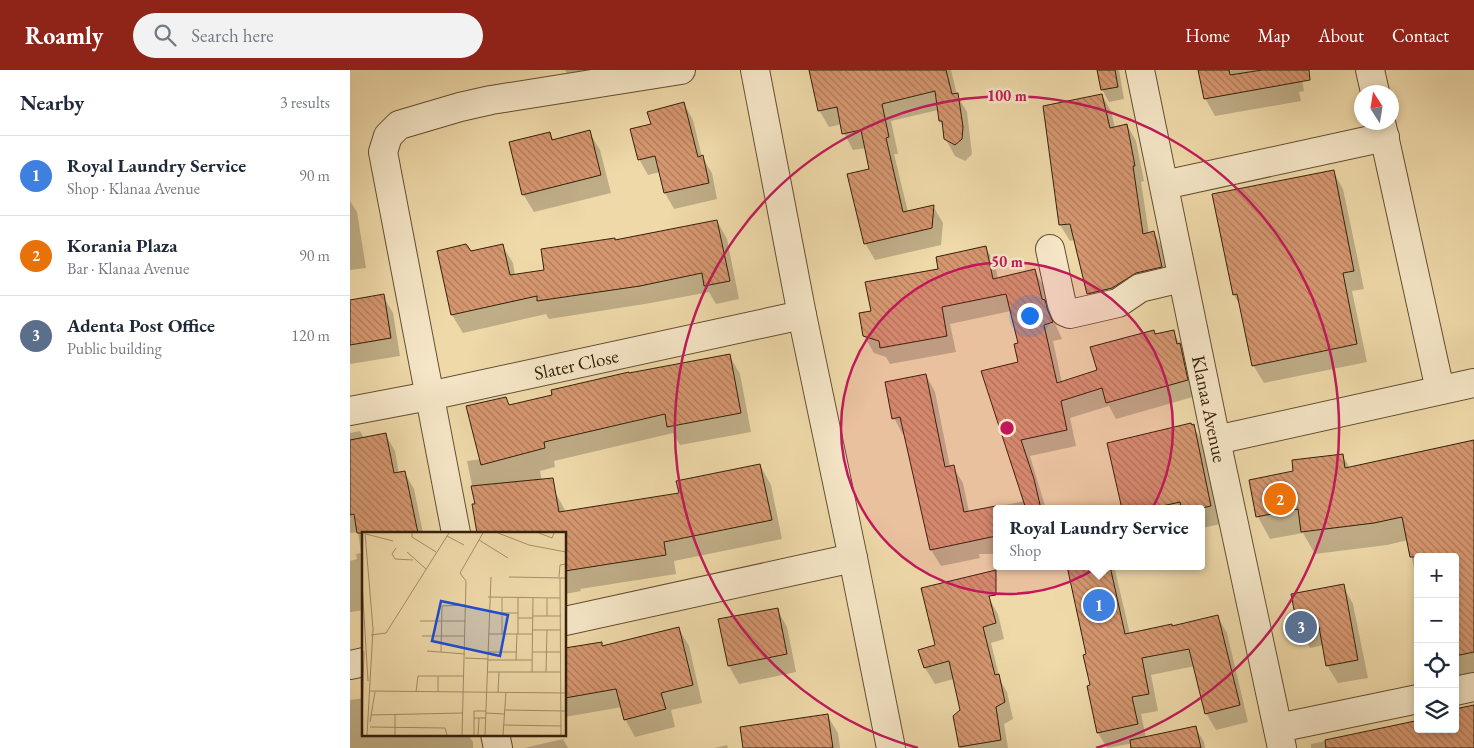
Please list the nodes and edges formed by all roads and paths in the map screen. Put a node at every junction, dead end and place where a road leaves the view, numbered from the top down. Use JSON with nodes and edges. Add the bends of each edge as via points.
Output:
{"nodes":[{"id":1,"x":681,"y":70,"type":"edge"},
{"id":2,"x":755,"y":70,"type":"edge"},
{"id":3,"x":1140,"y":70,"type":"edge"},
{"id":4,"x":1370,"y":70,"type":"edge"},
{"id":5,"x":1373,"y":85,"type":"edge"},
{"id":6,"x":1383,"y":130,"type":"edge"},
{"id":7,"x":1164,"y":185,"type":"junction"},
{"id":8,"x":1050,"y":249,"type":"dead end"},
{"id":9,"x":1182,"y":278,"type":"junction"},
{"id":10,"x":802,"y":315,"type":"junction"},
{"id":11,"x":1474,"y":383,"type":"edge"},
{"id":12,"x":1440,"y":390,"type":"junction"},
{"id":13,"x":429,"y":396,"type":"junction"},
{"id":14,"x":350,"y":411,"type":"edge"},
{"id":15,"x":1216,"y":440,"type":"junction"},
{"id":16,"x":456,"y":532,"type":"edge"},
{"id":17,"x":853,"y":558,"type":"junction"},
{"id":18,"x":566,"y":621,"type":"edge"},
{"id":19,"x":1474,"y":687,"type":"edge"},
{"id":20,"x":1459,"y":690,"type":"edge"},
{"id":21,"x":1414,"y":700,"type":"edge"},
{"id":22,"x":1280,"y":738,"type":"edge"},
{"id":23,"x":891,"y":748,"type":"edge"}],
"edges":[{"from":1,"to":13,"type":"street","via":[[492,100],[399,125],[388,136],[383,152]]},
{"from":2,"to":10,"type":"street"},
{"from":3,"to":7,"type":"street","name":"Klanaa Avenue"},
{"from":4,"to":5,"type":"street"},
{"from":6,"to":7,"type":"street"},
{"from":6,"to":12,"type":"street"},
{"from":7,"to":9,"type":"street","name":"Klanaa Avenue"},
{"from":8,"to":9,"type":"street","via":[[1062,305],[1070,314],[1118,303],[1140,288]]},
{"from":9,"to":15,"type":"street","name":"Klanaa Avenue"},
{"from":10,"to":13,"type":"street","name":"Slater Close"},
{"from":10,"to":17,"type":"street"},
{"from":11,"to":12,"type":"street"},
{"from":12,"to":15,"type":"street"},
{"from":13,"to":14,"type":"street","name":"Slater Close"},
{"from":13,"to":16,"type":"street"},
{"from":15,"to":22,"type":"street","name":"Klanaa Avenue"},
{"from":17,"to":18,"type":"street"},
{"from":17,"to":23,"type":"street"},
{"from":19,"to":20,"type":"street"},
{"from":21,"to":22,"type":"street"}]}
